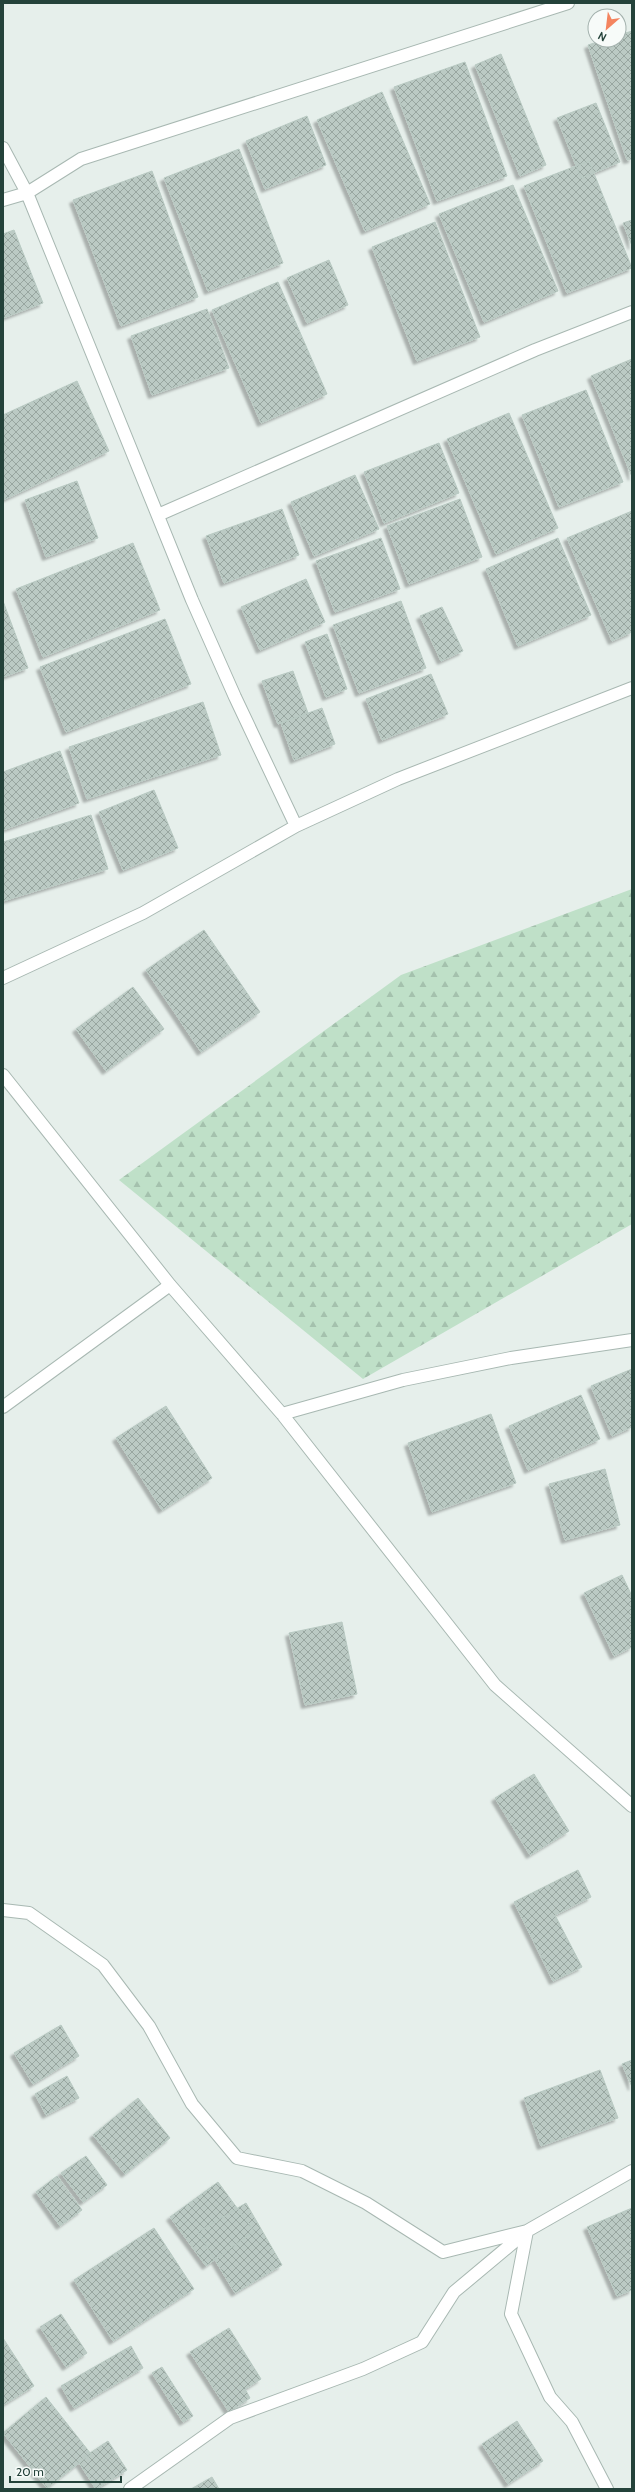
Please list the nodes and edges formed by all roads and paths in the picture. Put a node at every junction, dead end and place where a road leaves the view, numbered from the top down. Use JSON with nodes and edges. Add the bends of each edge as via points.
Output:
{"nodes":[{"id":1,"x":568,"y":3,"type":"edge"},
{"id":2,"x":3,"y":148,"type":"edge"},
{"id":3,"x":27,"y":193,"type":"junction"},
{"id":4,"x":3,"y":200,"type":"edge"},
{"id":5,"x":632,"y":312,"type":"edge"},
{"id":6,"x":158,"y":515,"type":"junction"},
{"id":7,"x":632,"y":688,"type":"edge"},
{"id":8,"x":296,"y":826,"type":"junction"},
{"id":9,"x":3,"y":978,"type":"edge"},
{"id":10,"x":3,"y":1074,"type":"edge"},
{"id":11,"x":170,"y":1285,"type":"junction"},
{"id":12,"x":632,"y":1340,"type":"edge"},
{"id":13,"x":3,"y":1407,"type":"edge"},
{"id":14,"x":282,"y":1414,"type":"junction"},
{"id":15,"x":629,"y":1799,"type":"edge"},
{"id":16,"x":3,"y":1910,"type":"edge"},
{"id":17,"x":632,"y":2171,"type":"edge"},
{"id":18,"x":527,"y":2231,"type":"junction"},
{"id":19,"x":130,"y":2489,"type":"edge"},
{"id":20,"x":607,"y":2489,"type":"edge"}],
"edges":[{"from":1,"to":3,"type":"street","via":[[81,159]]},
{"from":2,"to":3,"type":"street"},
{"from":3,"to":4,"type":"street"},
{"from":3,"to":6,"type":"street"},
{"from":5,"to":6,"type":"street","via":[[535,350]]},
{"from":6,"to":8,"type":"street","via":[[235,697]]},
{"from":7,"to":8,"type":"street","via":[[398,779]]},
{"from":8,"to":9,"type":"street","via":[[143,913]]},
{"from":10,"to":11,"type":"street"},
{"from":11,"to":13,"type":"street"},
{"from":11,"to":14,"type":"street"},
{"from":12,"to":14,"type":"street","via":[[511,1358],[403,1380]]},
{"from":14,"to":15,"type":"street","via":[[495,1685]]},
{"from":16,"to":18,"type":"street","via":[[29,1913],[103,1965],[149,2026],[192,2104],[237,2158],[302,2171],[366,2203],[443,2252]]},
{"from":17,"to":18,"type":"street"},
{"from":18,"to":19,"type":"street","via":[[454,2292],[422,2342],[363,2369],[230,2418]]},
{"from":18,"to":20,"type":"street","via":[[512,2314],[550,2397],[572,2422]]}]}
